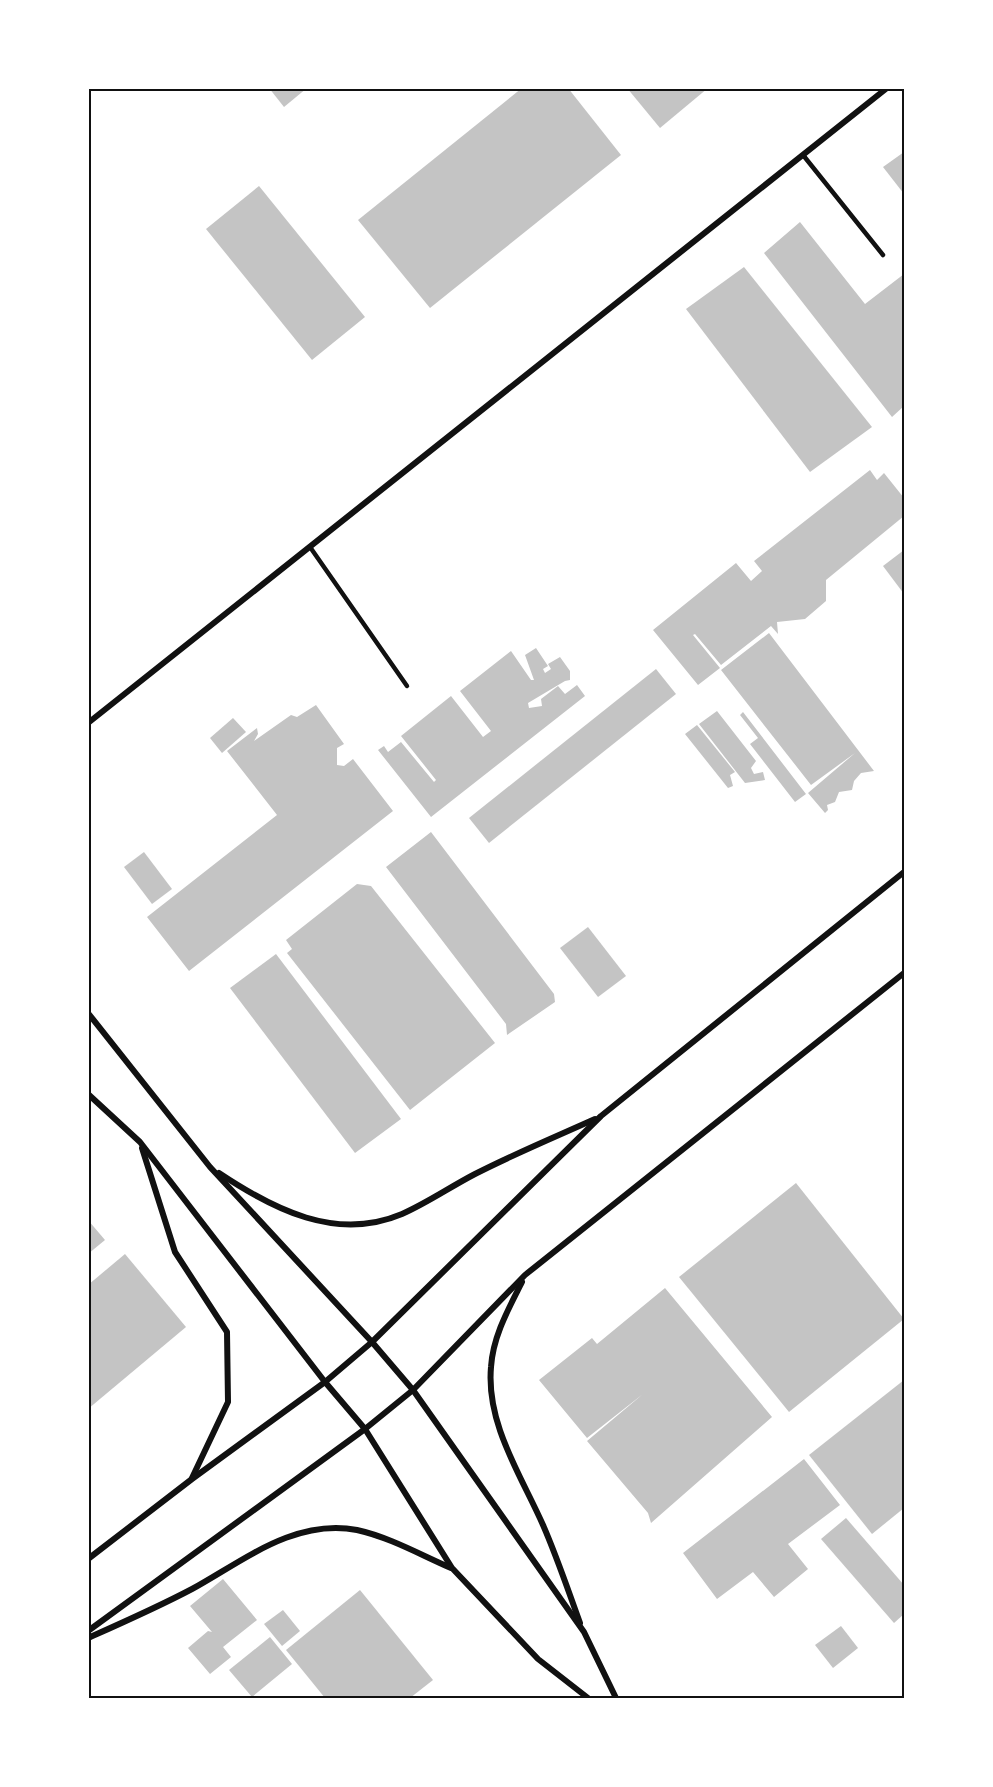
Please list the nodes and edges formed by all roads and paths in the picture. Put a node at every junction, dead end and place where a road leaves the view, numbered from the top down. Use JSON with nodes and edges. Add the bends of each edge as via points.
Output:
{"nodes":[{"id":1,"x":887,"y":88,"type":"edge"},
{"id":2,"x":803,"y":155,"type":"junction"},
{"id":3,"x":883,"y":255,"type":"dead end"},
{"id":4,"x":310,"y":547,"type":"junction"},
{"id":5,"x":407,"y":686,"type":"dead end"},
{"id":6,"x":88,"y":723,"type":"edge"},
{"id":7,"x":904,"y":872,"type":"edge"},
{"id":8,"x":904,"y":973,"type":"edge"},
{"id":9,"x":88,"y":1013,"type":"edge"},
{"id":10,"x":88,"y":1094,"type":"edge"},
{"id":11,"x":602,"y":1116,"type":"junction"},
{"id":12,"x":140,"y":1142,"type":"junction"},
{"id":13,"x":210,"y":1167,"type":"junction"},
{"id":14,"x":525,"y":1275,"type":"junction"},
{"id":15,"x":372,"y":1342,"type":"junction"},
{"id":16,"x":325,"y":1382,"type":"junction"},
{"id":17,"x":413,"y":1390,"type":"junction"},
{"id":18,"x":365,"y":1429,"type":"junction"},
{"id":19,"x":192,"y":1479,"type":"junction"},
{"id":20,"x":88,"y":1559,"type":"edge"},
{"id":21,"x":452,"y":1568,"type":"junction"},
{"id":22,"x":88,"y":1631,"type":"edge"},
{"id":23,"x":584,"y":1632,"type":"junction"},
{"id":24,"x":88,"y":1638,"type":"edge"},
{"id":25,"x":588,"y":1698,"type":"edge"},
{"id":26,"x":616,"y":1698,"type":"edge"}],
"edges":[{"from":1,"to":2,"type":"street"},
{"from":2,"to":3,"type":"lane"},
{"from":2,"to":4,"type":"street"},
{"from":4,"to":5,"type":"lane"},
{"from":4,"to":6,"type":"street"},
{"from":7,"to":11,"type":"street"},
{"from":8,"to":14,"type":"street"},
{"from":9,"to":13,"type":"street"},
{"from":10,"to":12,"type":"street"},
{"from":11,"to":13,"type":"street","via":[[483,1170],[400,1215],[374,1222],[339,1225],[308,1219],[255,1197]]},
{"from":11,"to":15,"type":"street"},
{"from":12,"to":16,"type":"street"},
{"from":12,"to":19,"type":"street","via":[[175,1252],[227,1332],[228,1402]]},
{"from":13,"to":15,"type":"street"},
{"from":14,"to":17,"type":"street"},
{"from":14,"to":23,"type":"street","via":[[495,1346],[492,1394],[508,1454],[548,1536]]},
{"from":15,"to":16,"type":"street"},
{"from":15,"to":17,"type":"street"},
{"from":16,"to":18,"type":"street"},
{"from":16,"to":19,"type":"street"},
{"from":17,"to":18,"type":"street"},
{"from":17,"to":23,"type":"street"},
{"from":18,"to":21,"type":"street"},
{"from":18,"to":22,"type":"street"},
{"from":19,"to":20,"type":"street"},
{"from":21,"to":24,"type":"street","via":[[357,1530],[324,1529],[291,1535],[155,1608]]},
{"from":21,"to":25,"type":"street","via":[[538,1659]]},
{"from":23,"to":26,"type":"street"}]}
